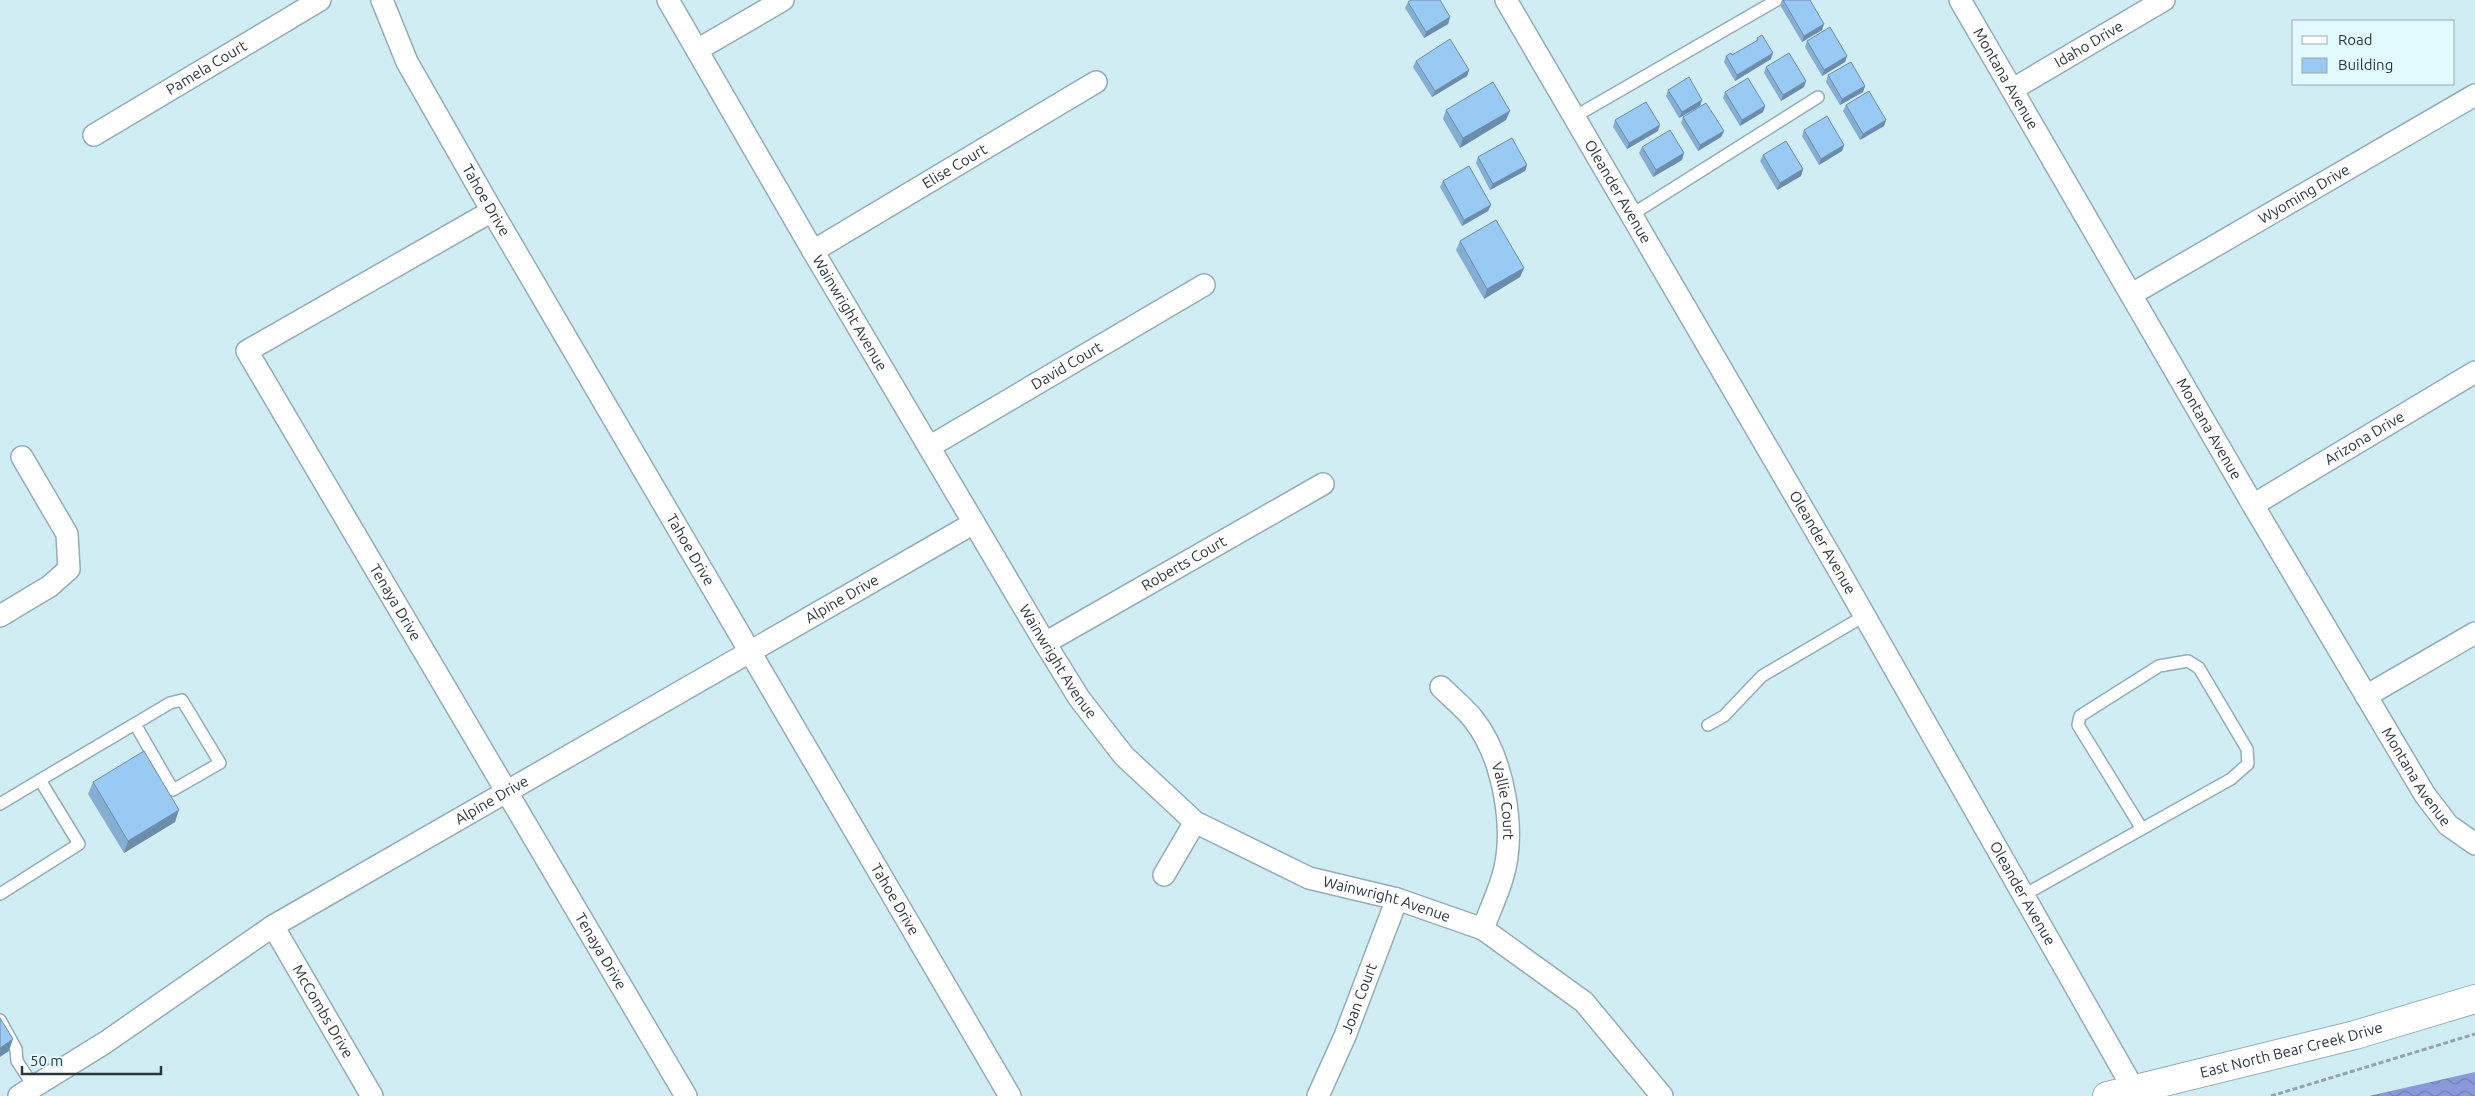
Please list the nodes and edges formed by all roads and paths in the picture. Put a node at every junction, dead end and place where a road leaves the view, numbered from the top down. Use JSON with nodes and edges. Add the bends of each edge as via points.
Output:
{"nodes":[{"id":1,"x":320,"y":0,"type":"edge"},
{"id":2,"x":382,"y":0,"type":"edge"},
{"id":3,"x":668,"y":0,"type":"edge"},
{"id":4,"x":782,"y":0,"type":"edge"},
{"id":5,"x":1506,"y":0,"type":"edge"},
{"id":6,"x":1777,"y":0,"type":"edge"},
{"id":7,"x":1960,"y":0,"type":"edge"},
{"id":8,"x":2164,"y":0,"type":"edge"},
{"id":9,"x":697,"y":50,"type":"junction"},
{"id":10,"x":1096,"y":82,"type":"dead end"},
{"id":11,"x":2013,"y":89,"type":"junction"},
{"id":12,"x":2475,"y":95,"type":"edge"},
{"id":13,"x":1818,"y":97,"type":"dead end"},
{"id":14,"x":1574,"y":117,"type":"junction"},
{"id":15,"x":94,"y":135,"type":"dead end"},
{"id":16,"x":492,"y":211,"type":"junction"},
{"id":17,"x":1631,"y":215,"type":"junction"},
{"id":18,"x":813,"y":251,"type":"junction"},
{"id":19,"x":1204,"y":285,"type":"dead end"},
{"id":20,"x":2132,"y":294,"type":"junction"},
{"id":21,"x":2475,"y":372,"type":"edge"},
{"id":22,"x":929,"y":447,"type":"junction"},
{"id":23,"x":22,"y":457,"type":"dead end"},
{"id":24,"x":1323,"y":484,"type":"dead end"},
{"id":25,"x":2253,"y":505,"type":"junction"},
{"id":26,"x":974,"y":524,"type":"junction"},
{"id":27,"x":0,"y":616,"type":"edge"},
{"id":28,"x":1864,"y":616,"type":"junction"},
{"id":29,"x":2475,"y":633,"type":"edge"},
{"id":30,"x":1045,"y":643,"type":"junction"},
{"id":31,"x":750,"y":651,"type":"junction"},
{"id":32,"x":1441,"y":687,"type":"dead end"},
{"id":33,"x":2366,"y":696,"type":"junction"},
{"id":34,"x":135,"y":724,"type":"junction"},
{"id":35,"x":1708,"y":725,"type":"dead end"},
{"id":36,"x":40,"y":780,"type":"junction"},
{"id":37,"x":507,"y":790,"type":"junction"},
{"id":38,"x":0,"y":804,"type":"edge"},
{"id":39,"x":1195,"y":822,"type":"junction"},
{"id":40,"x":2142,"y":829,"type":"junction"},
{"id":41,"x":2475,"y":844,"type":"edge"},
{"id":42,"x":1164,"y":875,"type":"dead end"},
{"id":43,"x":0,"y":894,"type":"edge"},
{"id":44,"x":2024,"y":895,"type":"junction"},
{"id":45,"x":1397,"y":899,"type":"junction"},
{"id":46,"x":273,"y":926,"type":"junction"},
{"id":47,"x":1483,"y":929,"type":"junction"},
{"id":48,"x":2475,"y":999,"type":"edge"},
{"id":49,"x":0,"y":1020,"type":"edge"},
{"id":50,"x":2475,"y":1034,"type":"edge"},
{"id":51,"x":2133,"y":1088,"type":"junction"},
{"id":52,"x":26,"y":1091,"type":"edge"},
{"id":53,"x":372,"y":1096,"type":"edge"},
{"id":54,"x":686,"y":1096,"type":"edge"},
{"id":55,"x":1010,"y":1096,"type":"edge"},
{"id":56,"x":1318,"y":1096,"type":"edge"},
{"id":57,"x":1662,"y":1096,"type":"edge"},
{"id":58,"x":2107,"y":1096,"type":"edge"},
{"id":59,"x":2271,"y":1096,"type":"edge"}],
"edges":[{"from":1,"to":15,"type":"street","name":"Pamela Court"},
{"from":2,"to":16,"type":"street","name":"Tahoe Drive","via":[[407,62]]},
{"from":3,"to":9,"type":"street","name":"Wainwright Avenue"},
{"from":4,"to":9,"type":"street"},
{"from":5,"to":14,"type":"street","name":"Oleander Avenue"},
{"from":6,"to":14,"type":"lane"},
{"from":7,"to":11,"type":"street","name":"Montana Avenue"},
{"from":8,"to":11,"type":"street","name":"Idaho Drive"},
{"from":9,"to":18,"type":"street","name":"Wainwright Avenue"},
{"from":10,"to":18,"type":"street","name":"Elise Court"},
{"from":11,"to":20,"type":"street","name":"Montana Avenue"},
{"from":12,"to":20,"type":"street","name":"Wyoming Drive"},
{"from":13,"to":17,"type":"lane"},
{"from":14,"to":17,"type":"street","name":"Oleander Avenue"},
{"from":16,"to":31,"type":"street","name":"Tahoe Drive"},
{"from":16,"to":37,"type":"street","name":"Tenaya Drive","via":[[248,351]]},
{"from":17,"to":28,"type":"street","name":"Oleander Avenue"},
{"from":18,"to":22,"type":"street","name":"Wainwright Avenue"},
{"from":19,"to":22,"type":"street","name":"David Court"},
{"from":20,"to":25,"type":"street","name":"Montana Avenue"},
{"from":21,"to":25,"type":"street","name":"Arizona Drive"},
{"from":22,"to":26,"type":"street","name":"Wainwright Avenue"},
{"from":23,"to":27,"type":"street","via":[[67,534],[69,569],[50,586]]},
{"from":24,"to":30,"type":"street","name":"Roberts Court"},
{"from":25,"to":33,"type":"street","name":"Montana Avenue"},
{"from":26,"to":30,"type":"street","name":"Wainwright Avenue"},
{"from":26,"to":31,"type":"street","name":"Alpine Drive"},
{"from":28,"to":35,"type":"lane","via":[[1762,676],[1724,716]]},
{"from":28,"to":44,"type":"street","name":"Oleander Avenue"},
{"from":29,"to":33,"type":"street"},
{"from":30,"to":39,"type":"street","name":"Wainwright Avenue","via":[[1079,698],[1124,756]]},
{"from":31,"to":37,"type":"street","name":"Alpine Drive"},
{"from":31,"to":55,"type":"street","name":"Tahoe Drive"},
{"from":32,"to":47,"type":"street","name":"Vallie Court","via":[[1474,720],[1492,754],[1507,811],[1508,840],[1503,877]]},
{"from":33,"to":41,"type":"street","name":"Montana Avenue","via":[[2425,794],[2448,825]]},
{"from":34,"to":34,"type":"lane","via":[[170,703],[182,700],[220,763],[173,790]]},
{"from":34,"to":36,"type":"lane"},
{"from":36,"to":38,"type":"lane"},
{"from":36,"to":43,"type":"lane","via":[[80,844]]},
{"from":37,"to":46,"type":"street","name":"Alpine Drive"},
{"from":37,"to":54,"type":"street","name":"Tenaya Drive"},
{"from":39,"to":42,"type":"street"},
{"from":39,"to":45,"type":"street","name":"Wainwright Avenue","via":[[1309,878]]},
{"from":40,"to":40,"type":"lane","via":[[2231,779],[2248,764],[2247,749],[2199,668],[2188,660],[2159,666],[2080,716],[2078,725]]},
{"from":40,"to":44,"type":"lane"},
{"from":44,"to":51,"type":"street","name":"Oleander Avenue"},
{"from":45,"to":47,"type":"street","name":"Wainwright Avenue"},
{"from":45,"to":56,"type":"street","name":"Joan Court","via":[[1345,1036]]},
{"from":46,"to":52,"type":"street","name":"Alpine Drive","via":[[106,1042]]},
{"from":46,"to":53,"type":"street","name":"McCombs Drive"},
{"from":47,"to":57,"type":"street","name":"Wainwright Avenue","via":[[1584,1002]]},
{"from":48,"to":51,"type":"street","name":"East North Bear Creek Drive","via":[[2355,1035]]},
{"from":49,"to":52,"type":"lane","via":[[16,1049]]},
{"from":50,"to":59,"type":"path"},
{"from":51,"to":58,"type":"street","name":"East North Bear Creek Drive"}]}
